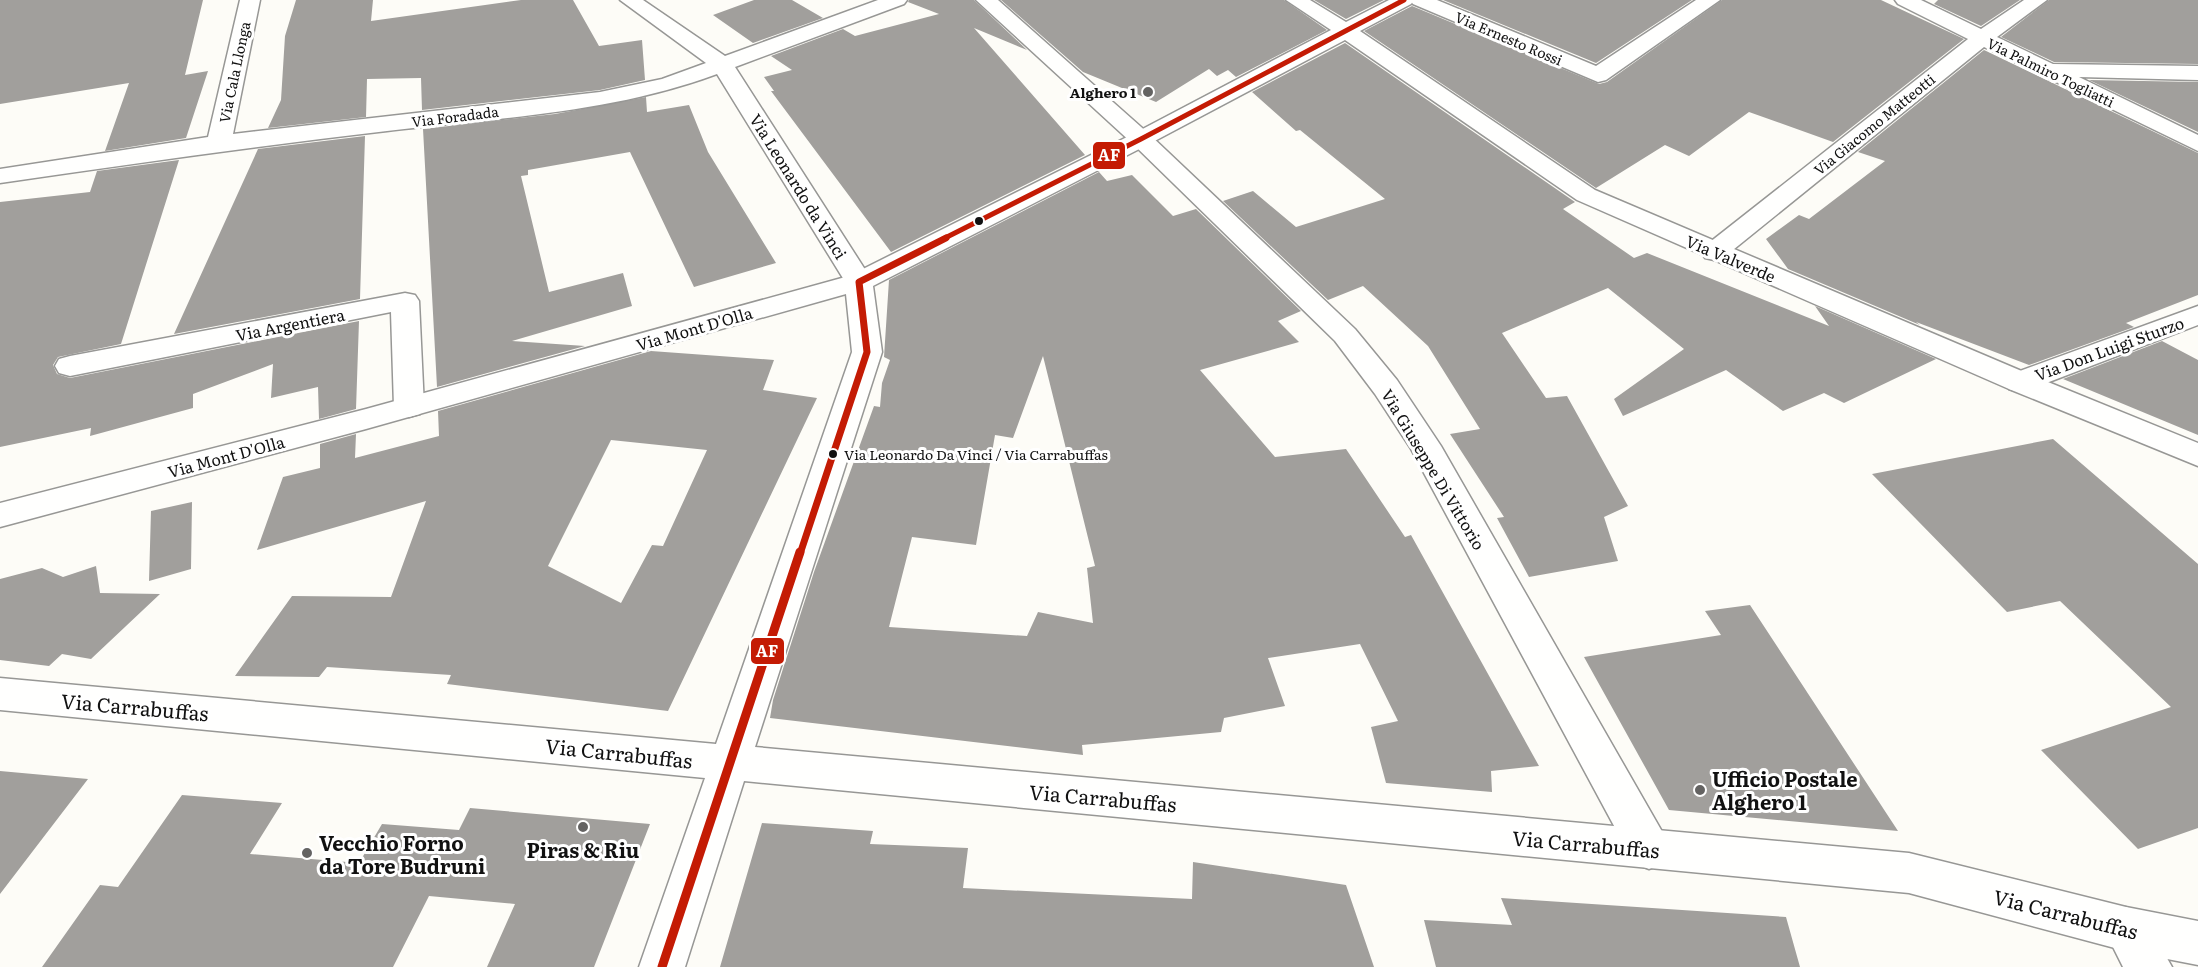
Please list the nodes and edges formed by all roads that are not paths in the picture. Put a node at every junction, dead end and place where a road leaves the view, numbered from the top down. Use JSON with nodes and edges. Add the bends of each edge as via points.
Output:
{"nodes":[{"id":1,"x":250,"y":0,"type":"edge"},
{"id":2,"x":630,"y":0,"type":"edge"},
{"id":3,"x":897,"y":0,"type":"edge"},
{"id":4,"x":986,"y":0,"type":"edge"},
{"id":5,"x":1296,"y":0,"type":"edge"},
{"id":6,"x":1404,"y":0,"type":"edge"},
{"id":7,"x":1420,"y":0,"type":"edge"},
{"id":8,"x":1710,"y":0,"type":"edge"},
{"id":9,"x":1905,"y":0,"type":"edge"},
{"id":10,"x":2037,"y":0,"type":"edge"},
{"id":11,"x":1346,"y":31,"type":"junction"},
{"id":12,"x":1982,"y":38,"type":"junction"},
{"id":13,"x":722,"y":64,"type":"junction"},
{"id":14,"x":2045,"y":69,"type":"junction"},
{"id":15,"x":2198,"y":73,"type":"edge"},
{"id":16,"x":1141,"y":139,"type":"junction"},
{"id":17,"x":219,"y":143,"type":"junction"},
{"id":18,"x":2198,"y":144,"type":"edge"},
{"id":19,"x":0,"y":176,"type":"edge"},
{"id":20,"x":1714,"y":252,"type":"junction"},
{"id":21,"x":859,"y":282,"type":"junction"},
{"id":22,"x":2198,"y":315,"type":"edge"},
{"id":23,"x":70,"y":366,"type":"dead end"},
{"id":24,"x":2020,"y":382,"type":"junction"},
{"id":25,"x":409,"y":407,"type":"junction"},
{"id":26,"x":2198,"y":455,"type":"edge"},
{"id":27,"x":0,"y":515,"type":"edge"},
{"id":28,"x":0,"y":694,"type":"edge"},
{"id":29,"x":729,"y":762,"type":"junction"},
{"id":30,"x":1649,"y":849,"type":"junction"},
{"id":31,"x":2126,"y":929,"type":"junction"},
{"id":32,"x":2198,"y":943,"type":"edge"},
{"id":33,"x":662,"y":967,"type":"edge"},
{"id":34,"x":2149,"y":967,"type":"edge"}],
"edges":[{"from":1,"to":17,"type":"street","name":"Via Cala Llonga"},
{"from":2,"to":13,"type":"street","name":"Via Leonardo da Vinci"},
{"from":3,"to":13,"type":"street","name":"Via Foradada"},
{"from":4,"to":16,"type":"street","name":"Via Giuseppe Di Vittorio"},
{"from":5,"to":11,"type":"street","name":"Via Valverde"},
{"from":6,"to":11,"type":"street","name":"Via Mont D'Olla"},
{"from":7,"to":8,"type":"street","name":"Via Ernesto Rossi","via":[[1598,75]]},
{"from":9,"to":12,"type":"street","name":"Via Palmiro Togliatti"},
{"from":10,"to":12,"type":"street","name":"Via Giacomo Matteotti"},
{"from":11,"to":16,"type":"street","name":"Via Mont D'Olla"},
{"from":11,"to":20,"type":"street","name":"Via Valverde","via":[[1586,195]]},
{"from":12,"to":14,"type":"street","name":"Via Palmiro Togliatti"},
{"from":12,"to":20,"type":"street","name":"Via Giacomo Matteotti"},
{"from":13,"to":17,"type":"street","name":"Via Foradada","via":[[668,84],[600,99]]},
{"from":13,"to":21,"type":"street","name":"Via Leonardo da Vinci"},
{"from":14,"to":15,"type":"street"},
{"from":14,"to":18,"type":"street","name":"Via Palmiro Togliatti"},
{"from":16,"to":21,"type":"street","name":"Via Mont D'Olla"},
{"from":16,"to":30,"type":"street","name":"Via Giuseppe Di Vittorio","via":[[1344,335],[1386,387],[1425,447]]},
{"from":17,"to":19,"type":"street","name":"Via Foradada"},
{"from":20,"to":24,"type":"street","name":"Via Valverde"},
{"from":21,"to":25,"type":"street","name":"Via Mont D'Olla"},
{"from":21,"to":29,"type":"street","name":"Via Leonardo da Vinci","via":[[867,352]]},
{"from":22,"to":24,"type":"street","name":"Via Don Luigi Sturzo"},
{"from":23,"to":25,"type":"street","name":"Via Argentiera","via":[[405,301]]},
{"from":24,"to":26,"type":"street","name":"Via Valverde"},
{"from":25,"to":27,"type":"street","name":"Via Mont D'Olla"},
{"from":28,"to":29,"type":"street","name":"Via Carrabuffas"},
{"from":29,"to":30,"type":"street","name":"Via Carrabuffas"},
{"from":29,"to":33,"type":"street","name":"Via Leonardo da Vinci"},
{"from":30,"to":31,"type":"street","name":"Via Carrabuffas","via":[[1909,873]]},
{"from":31,"to":32,"type":"street","name":"Via Carrabuffas"},
{"from":31,"to":34,"type":"street"}]}
